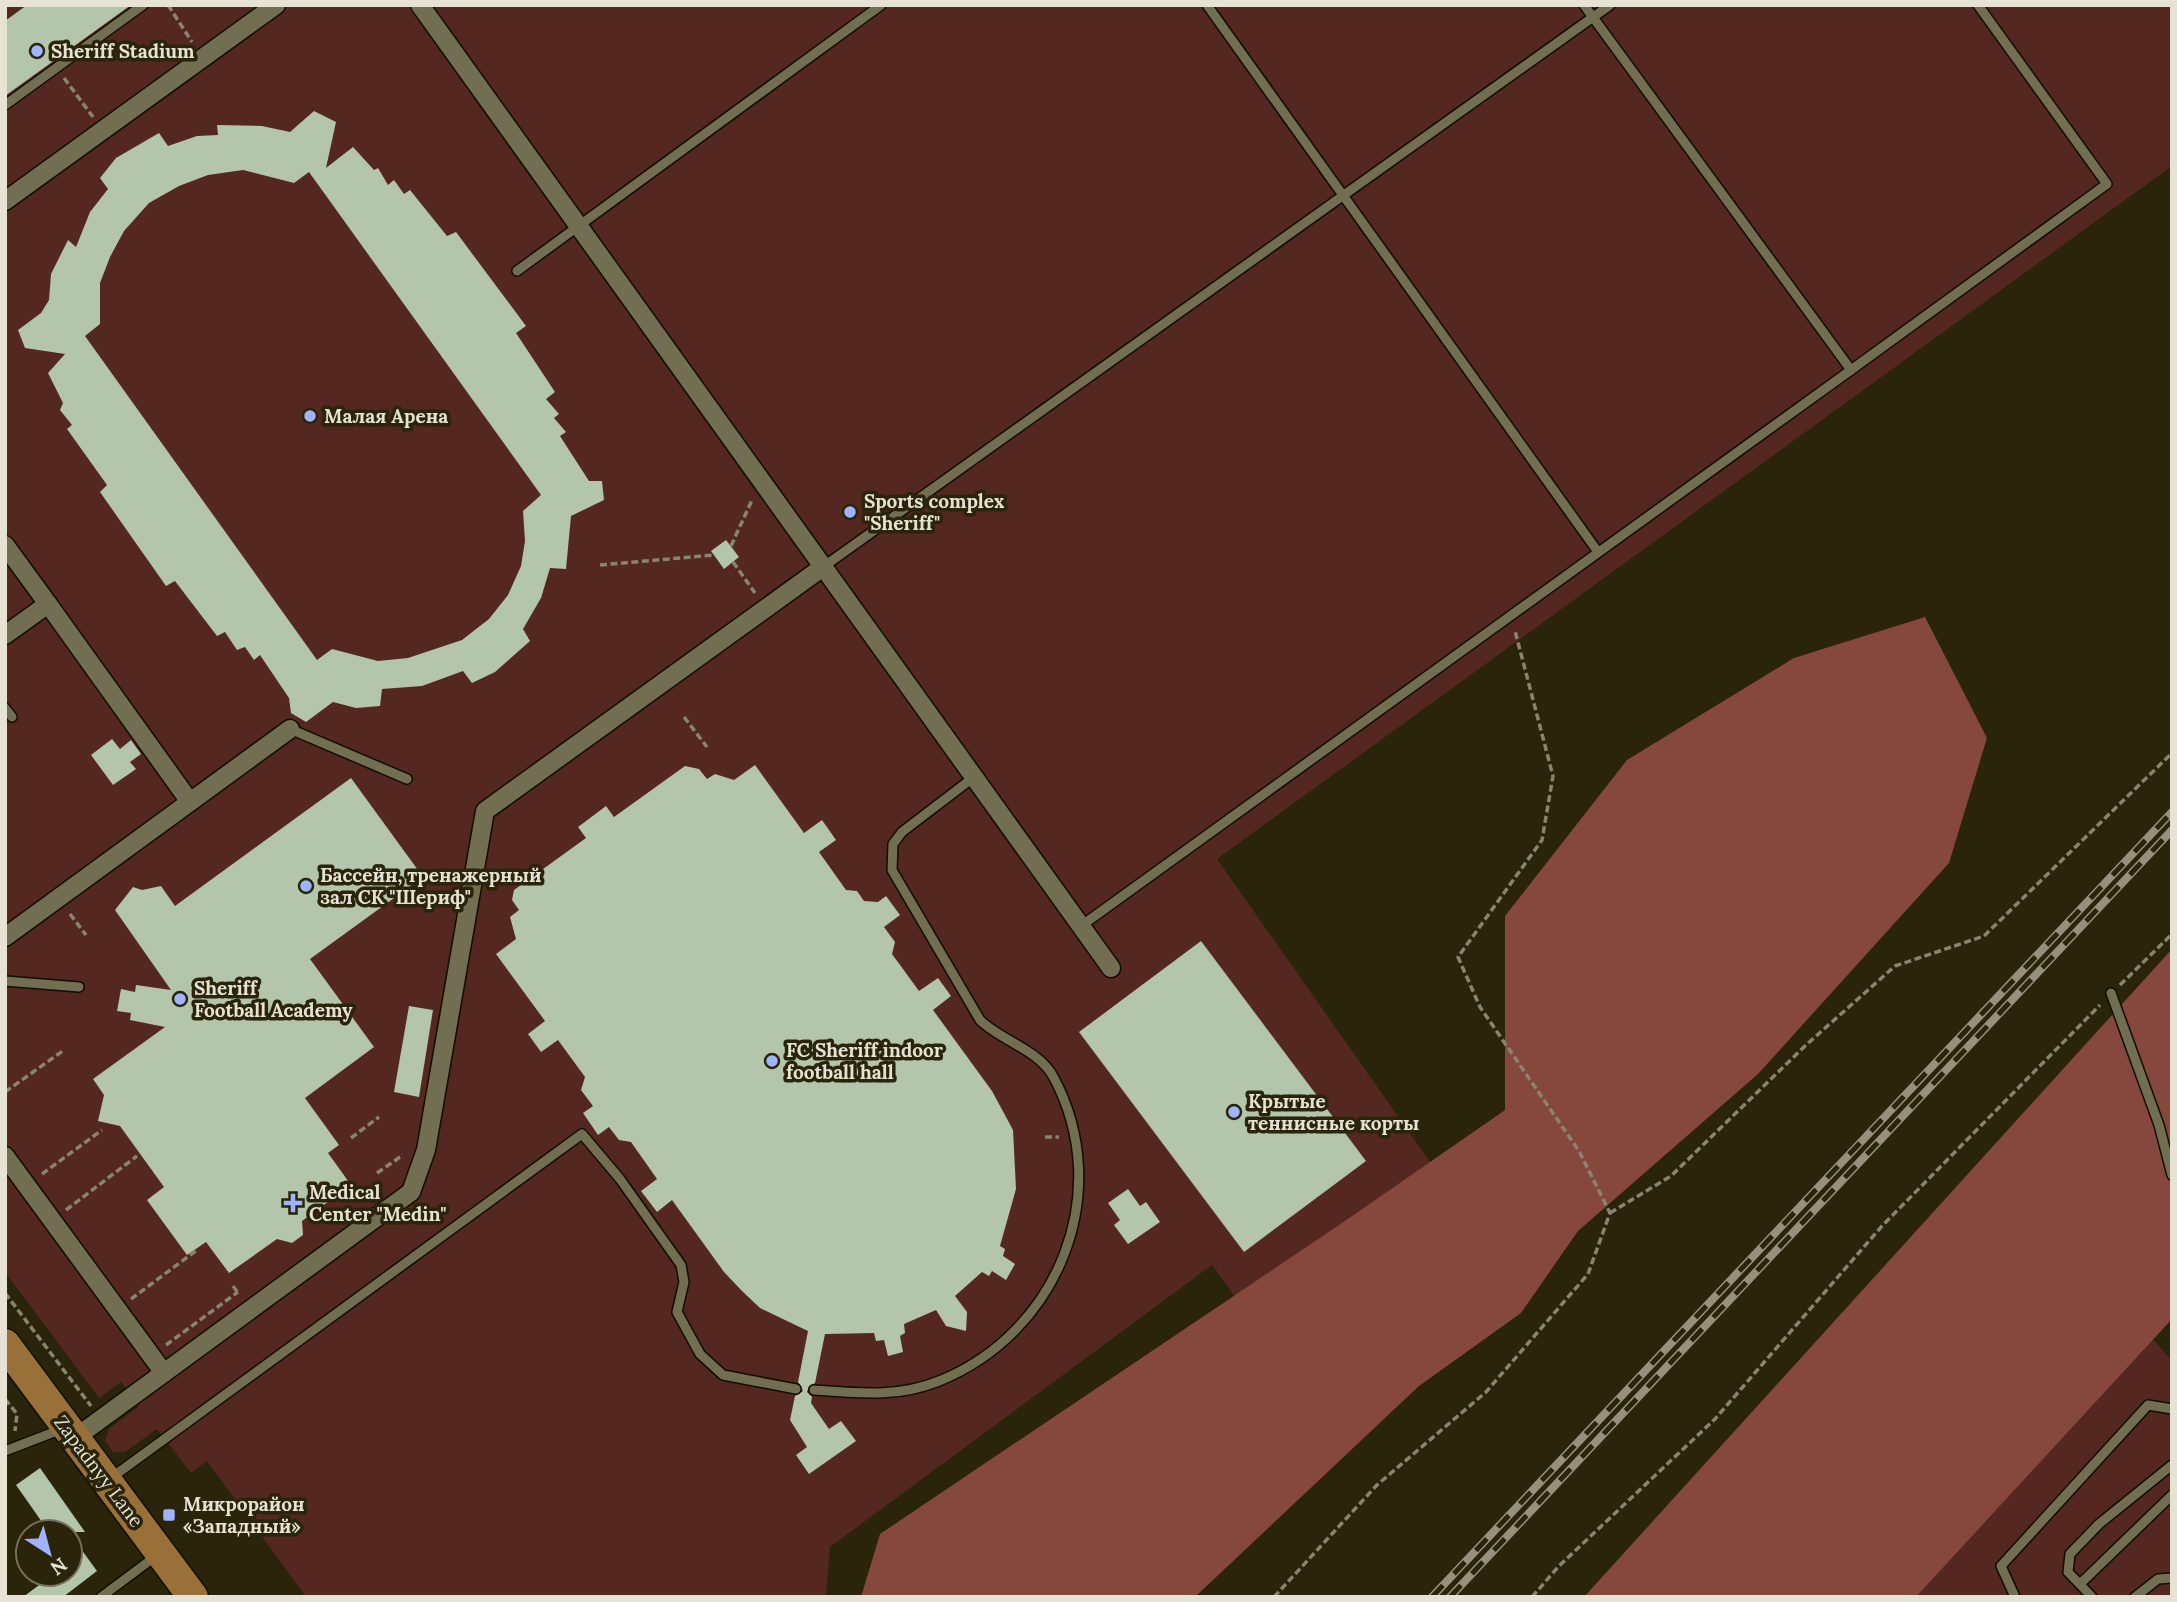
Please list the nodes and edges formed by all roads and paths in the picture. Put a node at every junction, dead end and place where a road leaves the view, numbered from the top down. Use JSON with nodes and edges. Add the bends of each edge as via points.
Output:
{"nodes":[{"id":1,"x":143,"y":5,"type":"edge"},
{"id":2,"x":168,"y":5,"type":"edge"},
{"id":3,"x":276,"y":5,"type":"edge"},
{"id":4,"x":419,"y":5,"type":"edge"},
{"id":5,"x":881,"y":5,"type":"edge"},
{"id":6,"x":1207,"y":5,"type":"edge"},
{"id":7,"x":1584,"y":5,"type":"edge"},
{"id":8,"x":1610,"y":5,"type":"edge"},
{"id":9,"x":1978,"y":5,"type":"edge"},
{"id":10,"x":1593,"y":17,"type":"junction"},
{"id":11,"x":203,"y":58,"type":"junction"},
{"id":12,"x":56,"y":68,"type":"junction"},
{"id":13,"x":5,"y":104,"type":"edge"},
{"id":14,"x":102,"y":130,"type":"junction"},
{"id":15,"x":1343,"y":196,"type":"junction"},
{"id":16,"x":5,"y":201,"type":"edge"},
{"id":17,"x":578,"y":226,"type":"junction"},
{"id":18,"x":517,"y":271,"type":"dead end"},
{"id":19,"x":1851,"y":370,"type":"junction"},
{"id":20,"x":761,"y":481,"type":"junction"},
{"id":21,"x":5,"y":545,"type":"edge"},
{"id":22,"x":731,"y":546,"type":"dead end"},
{"id":23,"x":1598,"y":552,"type":"junction"},
{"id":24,"x":714,"y":555,"type":"dead end"},
{"id":25,"x":733,"y":562,"type":"dead end"},
{"id":26,"x":600,"y":565,"type":"dead end"},
{"id":27,"x":823,"y":568,"type":"junction"},
{"id":28,"x":48,"y":604,"type":"junction"},
{"id":29,"x":766,"y":609,"type":"junction"},
{"id":30,"x":1511,"y":615,"type":"junction"},
{"id":31,"x":5,"y":635,"type":"edge"},
{"id":32,"x":5,"y":708,"type":"edge"},
{"id":33,"x":12,"y":717,"type":"dead end"},
{"id":34,"x":684,"y":717,"type":"dead end"},
{"id":35,"x":290,"y":729,"type":"joint"},
{"id":36,"x":708,"y":747,"type":"dead end"},
{"id":37,"x":2172,"y":753,"type":"edge"},
{"id":38,"x":974,"y":777,"type":"junction"},
{"id":39,"x":408,"y":779,"type":"dead end"},
{"id":40,"x":190,"y":802,"type":"junction"},
{"id":41,"x":67,"y":909,"type":"dead end"},
{"id":42,"x":1081,"y":926,"type":"junction"},
{"id":43,"x":2172,"y":934,"type":"edge"},
{"id":44,"x":86,"y":935,"type":"dead end"},
{"id":45,"x":5,"y":937,"type":"edge"},
{"id":46,"x":1111,"y":968,"type":"dead end"},
{"id":47,"x":5,"y":981,"type":"edge"},
{"id":48,"x":79,"y":987,"type":"dead end"},
{"id":49,"x":2111,"y":993,"type":"junction"},
{"id":50,"x":64,"y":1050,"type":"dead end"},
{"id":51,"x":5,"y":1092,"type":"edge"},
{"id":52,"x":379,"y":1117,"type":"dead end"},
{"id":53,"x":102,"y":1130,"type":"dead end"},
{"id":54,"x":1045,"y":1137,"type":"dead end"},
{"id":55,"x":1062,"y":1137,"type":"dead end"},
{"id":56,"x":351,"y":1138,"type":"dead end"},
{"id":57,"x":405,"y":1153,"type":"dead end"},
{"id":58,"x":5,"y":1156,"type":"edge"},
{"id":59,"x":137,"y":1156,"type":"dead end"},
{"id":60,"x":377,"y":1173,"type":"dead end"},
{"id":61,"x":2172,"y":1175,"type":"edge"},
{"id":62,"x":27,"y":1185,"type":"junction"},
{"id":63,"x":1609,"y":1213,"type":"junction"},
{"id":64,"x":52,"y":1220,"type":"junction"},
{"id":65,"x":197,"y":1250,"type":"dead end"},
{"id":66,"x":238,"y":1292,"type":"dead end"},
{"id":67,"x":5,"y":1293,"type":"edge"},
{"id":68,"x":117,"y":1309,"type":"junction"},
{"id":69,"x":5,"y":1344,"type":"edge"},
{"id":70,"x":151,"y":1356,"type":"junction"},
{"id":71,"x":164,"y":1373,"type":"junction"},
{"id":72,"x":796,"y":1389,"type":"dead end"},
{"id":73,"x":814,"y":1390,"type":"dead end"},
{"id":74,"x":5,"y":1398,"type":"edge"},
{"id":75,"x":2172,"y":1409,"type":"edge"},
{"id":76,"x":101,"y":1419,"type":"junction"},
{"id":77,"x":71,"y":1433,"type":"junction"},
{"id":78,"x":9,"y":1448,"type":"edge"},
{"id":79,"x":2170,"y":1469,"type":"edge"},
{"id":80,"x":107,"y":1481,"type":"junction"},
{"id":81,"x":2172,"y":1495,"type":"edge"},
{"id":82,"x":161,"y":1553,"type":"junction"},
{"id":83,"x":2172,"y":1578,"type":"edge"},
{"id":84,"x":2080,"y":1584,"type":"junction"},
{"id":85,"x":101,"y":1597,"type":"edge"},
{"id":86,"x":193,"y":1597,"type":"edge"},
{"id":87,"x":1273,"y":1597,"type":"edge"},
{"id":88,"x":1532,"y":1597,"type":"edge"},
{"id":89,"x":2015,"y":1597,"type":"edge"},
{"id":90,"x":2092,"y":1597,"type":"edge"},
{"id":91,"x":2135,"y":1597,"type":"edge"}],
"edges":[{"from":1,"to":12,"type":"lane"},
{"from":2,"to":11,"type":"path"},
{"from":3,"to":11,"type":"street"},
{"from":4,"to":17,"type":"street"},
{"from":5,"to":17,"type":"lane"},
{"from":6,"to":15,"type":"lane"},
{"from":7,"to":10,"type":"lane"},
{"from":8,"to":10,"type":"lane"},
{"from":9,"to":19,"type":"lane","via":[[2107,184]]},
{"from":10,"to":15,"type":"lane"},
{"from":10,"to":19,"type":"lane"},
{"from":11,"to":14,"type":"street"},
{"from":12,"to":13,"type":"lane"},
{"from":12,"to":14,"type":"path"},
{"from":14,"to":16,"type":"street"},
{"from":15,"to":23,"type":"lane"},
{"from":15,"to":27,"type":"lane"},
{"from":17,"to":18,"type":"lane"},
{"from":17,"to":20,"type":"street"},
{"from":19,"to":23,"type":"lane"},
{"from":20,"to":22,"type":"path"},
{"from":20,"to":27,"type":"street"},
{"from":21,"to":28,"type":"street"},
{"from":23,"to":30,"type":"lane"},
{"from":24,"to":26,"type":"path"},
{"from":25,"to":29,"type":"path"},
{"from":27,"to":29,"type":"street"},
{"from":27,"to":38,"type":"street"},
{"from":28,"to":31,"type":"street"},
{"from":28,"to":40,"type":"street"},
{"from":29,"to":71,"type":"street","via":[[485,811],[426,1150],[411,1192]]},
{"from":30,"to":42,"type":"lane"},
{"from":30,"to":63,"type":"path","via":[[1553,776],[1542,841],[1458,957],[1480,1007],[1578,1151]]},
{"from":32,"to":33,"type":"lane"},
{"from":34,"to":36,"type":"path"},
{"from":35,"to":39,"type":"lane"},
{"from":35,"to":40,"type":"street"},
{"from":37,"to":63,"type":"path","via":[[1984,936],[1895,966],[1671,1176]]},
{"from":38,"to":42,"type":"street"},
{"from":38,"to":73,"type":"lane","via":[[902,832],[893,844],[892,870],[980,1020],[1031,1054],[1053,1075],[1073,1121],[1079,1197],[1064,1262],[1038,1306],[999,1348],[939,1381],[883,1395]]},
{"from":40,"to":45,"type":"street"},
{"from":41,"to":44,"type":"path"},
{"from":42,"to":46,"type":"street"},
{"from":43,"to":49,"type":"path"},
{"from":47,"to":48,"type":"lane"},
{"from":49,"to":61,"type":"lane","via":[[2159,1125]]},
{"from":49,"to":88,"type":"path","via":[[1882,1226],[1715,1419]]},
{"from":50,"to":51,"type":"path"},
{"from":52,"to":56,"type":"path"},
{"from":53,"to":62,"type":"path"},
{"from":54,"to":55,"type":"path"},
{"from":57,"to":60,"type":"path"},
{"from":58,"to":62,"type":"street"},
{"from":59,"to":64,"type":"path"},
{"from":62,"to":64,"type":"street"},
{"from":63,"to":87,"type":"path","via":[[1588,1274],[1486,1392],[1377,1485]]},
{"from":64,"to":68,"type":"street"},
{"from":65,"to":68,"type":"path"},
{"from":66,"to":70,"type":"path"},
{"from":67,"to":76,"type":"path"},
{"from":68,"to":70,"type":"street"},
{"from":69,"to":77,"type":"main road","name":"Zapadnyy Lane"},
{"from":70,"to":71,"type":"street"},
{"from":71,"to":76,"type":"street"},
{"from":72,"to":80,"type":"lane","via":[[723,1375],[700,1354],[677,1312],[684,1282],[681,1265],[582,1134]]},
{"from":74,"to":78,"type":"path","via":[[17,1414]]},
{"from":75,"to":89,"type":"lane","via":[[2148,1405],[2001,1566]]},
{"from":76,"to":77,"type":"street"},
{"from":77,"to":78,"type":"lane"},
{"from":77,"to":80,"type":"main road","name":"Zapadnyy Lane"},
{"from":79,"to":84,"type":"lane","via":[[2099,1524],[2070,1555],[2068,1572]]},
{"from":80,"to":82,"type":"main road","name":"Zapadnyy Lane"},
{"from":81,"to":84,"type":"lane"},
{"from":82,"to":85,"type":"lane"},
{"from":82,"to":86,"type":"main road","name":"Zapadnyy Lane"},
{"from":83,"to":91,"type":"lane","via":[[2158,1578]]},
{"from":84,"to":90,"type":"lane"}]}
